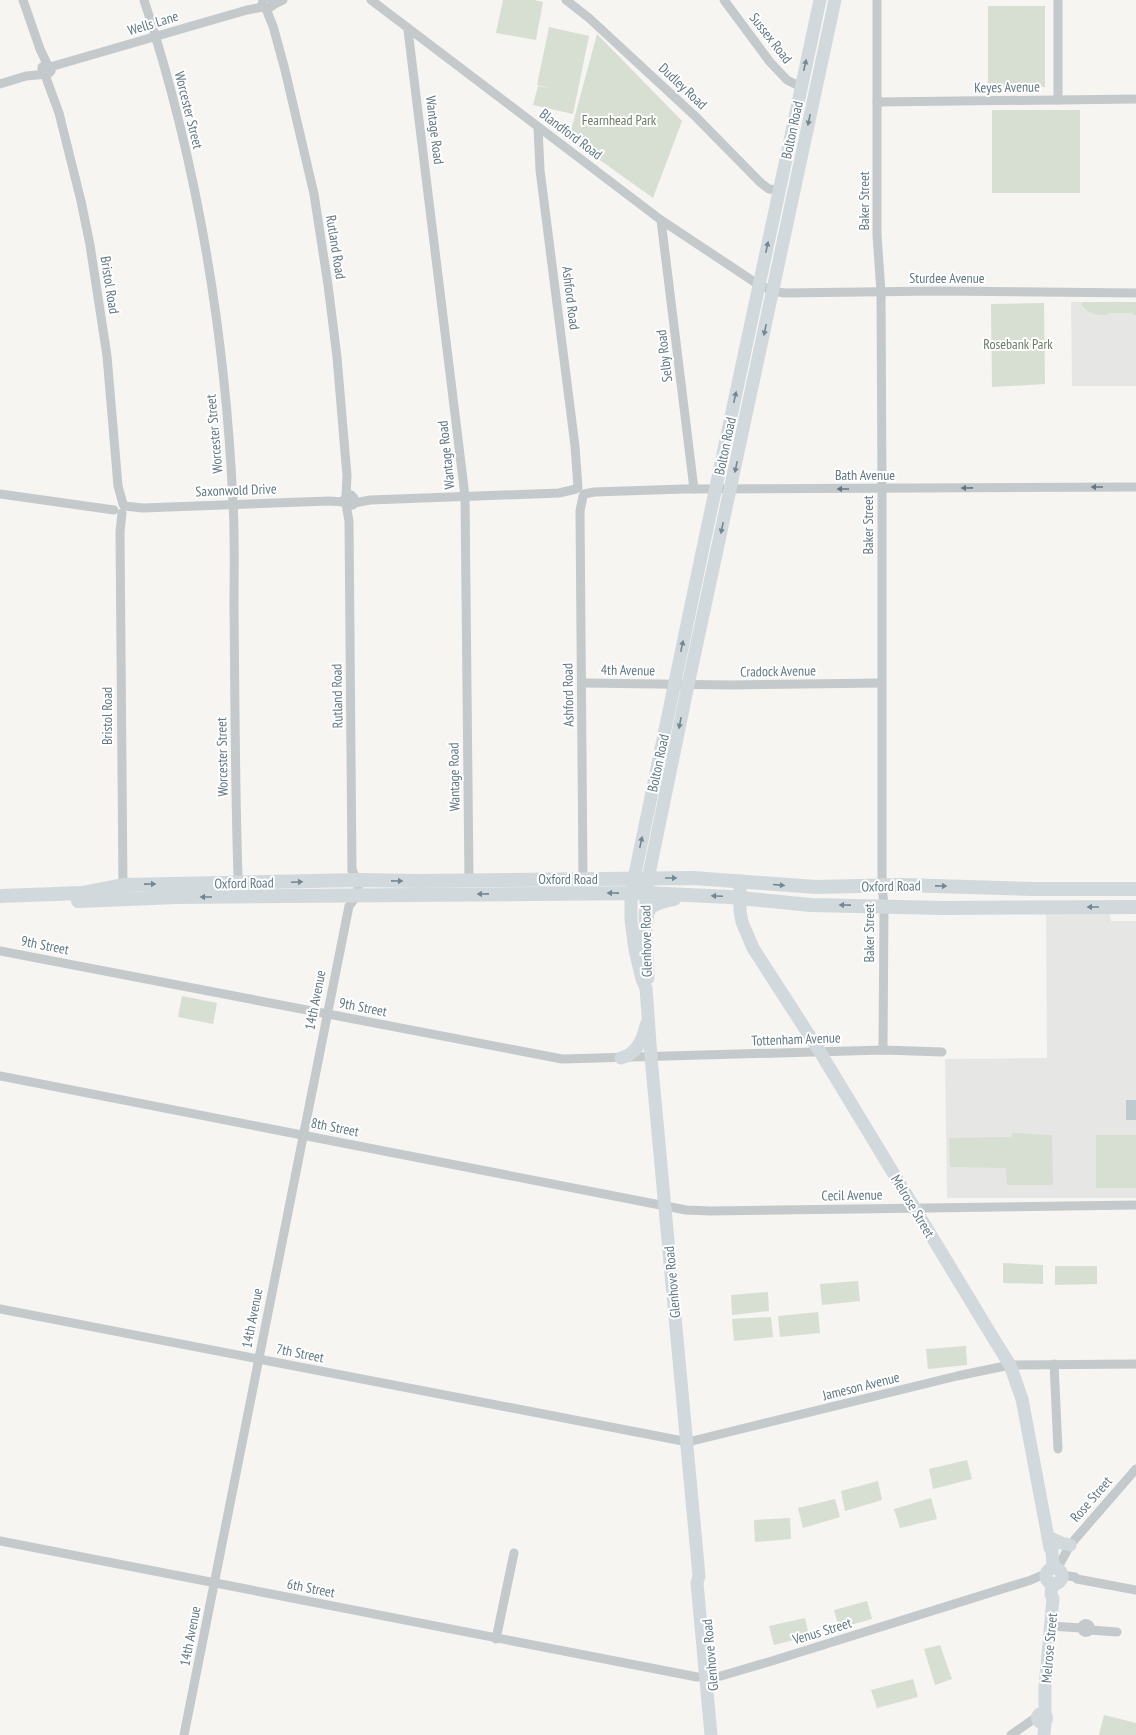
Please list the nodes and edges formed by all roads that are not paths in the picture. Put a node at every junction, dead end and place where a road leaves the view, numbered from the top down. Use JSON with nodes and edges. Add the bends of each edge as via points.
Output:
{"nodes":[{"id":1,"x":23,"y":0,"type":"edge"},
{"id":2,"x":144,"y":0,"type":"edge"},
{"id":3,"x":283,"y":0,"type":"edge"},
{"id":4,"x":371,"y":0,"type":"edge"},
{"id":5,"x":566,"y":0,"type":"edge"},
{"id":6,"x":724,"y":0,"type":"edge"},
{"id":7,"x":820,"y":0,"type":"edge"},
{"id":8,"x":835,"y":0,"type":"edge"},
{"id":9,"x":877,"y":0,"type":"edge"},
{"id":10,"x":1058,"y":0,"type":"edge"},
{"id":11,"x":268,"y":3,"type":"edge"},
{"id":12,"x":408,"y":30,"type":"junction"},
{"id":13,"x":156,"y":37,"type":"junction"},
{"id":14,"x":47,"y":70,"type":"junction"},
{"id":15,"x":0,"y":84,"type":"edge"},
{"id":16,"x":801,"y":86,"type":"junction"},
{"id":17,"x":1058,"y":100,"type":"junction"},
{"id":18,"x":1136,"y":100,"type":"edge"},
{"id":19,"x":878,"y":102,"type":"junction"},
{"id":20,"x":538,"y":127,"type":"junction"},
{"id":21,"x":779,"y":190,"type":"junction"},
{"id":22,"x":661,"y":220,"type":"junction"},
{"id":23,"x":758,"y":285,"type":"junction"},
{"id":24,"x":773,"y":291,"type":"junction"},
{"id":25,"x":881,"y":292,"type":"junction"},
{"id":26,"x":1136,"y":293,"type":"edge"},
{"id":27,"x":1136,"y":487,"type":"edge"},
{"id":28,"x":694,"y":489,"type":"junction"},
{"id":29,"x":882,"y":489,"type":"junction"},
{"id":30,"x":716,"y":490,"type":"junction"},
{"id":31,"x":731,"y":490,"type":"junction"},
{"id":32,"x":580,"y":492,"type":"junction"},
{"id":33,"x":0,"y":494,"type":"edge"},
{"id":34,"x":464,"y":496,"type":"junction"},
{"id":35,"x":349,"y":500,"type":"junction"},
{"id":36,"x":233,"y":504,"type":"junction"},
{"id":37,"x":119,"y":508,"type":"junction"},
{"id":38,"x":582,"y":683,"type":"junction"},
{"id":39,"x":881,"y":683,"type":"junction"},
{"id":40,"x":674,"y":684,"type":"junction"},
{"id":41,"x":688,"y":685,"type":"junction"},
{"id":42,"x":351,"y":877,"type":"junction"},
{"id":43,"x":583,"y":879,"type":"junction"},
{"id":44,"x":648,"y":879,"type":"junction"},
{"id":45,"x":469,"y":880,"type":"junction"},
{"id":46,"x":740,"y":881,"type":"junction"},
{"id":47,"x":882,"y":885,"type":"junction"},
{"id":48,"x":632,"y":886,"type":"junction"},
{"id":49,"x":239,"y":887,"type":"junction"},
{"id":50,"x":1136,"y":889,"type":"edge"},
{"id":51,"x":123,"y":892,"type":"junction"},
{"id":52,"x":645,"y":893,"type":"junction"},
{"id":53,"x":694,"y":895,"type":"junction"},
{"id":54,"x":0,"y":896,"type":"edge"},
{"id":55,"x":740,"y":897,"type":"junction"},
{"id":56,"x":350,"y":899,"type":"junction"},
{"id":57,"x":0,"y":902,"type":"edge"},
{"id":58,"x":884,"y":906,"type":"junction"},
{"id":59,"x":1136,"y":907,"type":"edge"},
{"id":60,"x":645,"y":937,"type":"junction"},
{"id":61,"x":0,"y":951,"type":"edge"},
{"id":62,"x":646,"y":988,"type":"junction"},
{"id":63,"x":648,"y":1010,"type":"junction"},
{"id":64,"x":326,"y":1014,"type":"junction"},
{"id":65,"x":883,"y":1050,"type":"junction"},
{"id":66,"x":820,"y":1052,"type":"junction"},
{"id":67,"x":942,"y":1052,"type":"dead end"},
{"id":68,"x":651,"y":1057,"type":"junction"},
{"id":69,"x":621,"y":1058,"type":"junction"},
{"id":70,"x":0,"y":1076,"type":"edge"},
{"id":71,"x":302,"y":1135,"type":"junction"},
{"id":72,"x":1136,"y":1205,"type":"edge"},
{"id":73,"x":665,"y":1206,"type":"junction"},
{"id":74,"x":914,"y":1209,"type":"junction"},
{"id":75,"x":0,"y":1309,"type":"edge"},
{"id":76,"x":258,"y":1359,"type":"junction"},
{"id":77,"x":1054,"y":1364,"type":"junction"},
{"id":78,"x":1136,"y":1364,"type":"edge"},
{"id":79,"x":1010,"y":1365,"type":"junction"},
{"id":80,"x":595,"y":1424,"type":"joint"},
{"id":81,"x":688,"y":1442,"type":"junction"},
{"id":82,"x":1058,"y":1449,"type":"dead end"},
{"id":83,"x":1136,"y":1469,"type":"edge"},
{"id":84,"x":0,"y":1541,"type":"edge"},
{"id":85,"x":1049,"y":1543,"type":"junction"},
{"id":86,"x":1069,"y":1546,"type":"junction"},
{"id":87,"x":514,"y":1553,"type":"dead end"},
{"id":88,"x":1054,"y":1575,"type":"junction"},
{"id":89,"x":214,"y":1583,"type":"junction"},
{"id":90,"x":1136,"y":1590,"type":"edge"},
{"id":91,"x":1050,"y":1626,"type":"junction"},
{"id":92,"x":1117,"y":1632,"type":"dead end"},
{"id":93,"x":496,"y":1638,"type":"junction"},
{"id":94,"x":618,"y":1662,"type":"joint"},
{"id":95,"x":709,"y":1677,"type":"junction"},
{"id":96,"x":1041,"y":1722,"type":"edge"},
{"id":97,"x":184,"y":1735,"type":"edge"},
{"id":98,"x":711,"y":1735,"type":"edge"},
{"id":99,"x":717,"y":1735,"type":"edge"},
{"id":100,"x":1010,"y":1735,"type":"edge"}],
"edges":[{"from":1,"to":14,"type":"street","name":"Bristol Road"},
{"from":2,"to":13,"type":"street","name":"Worcester Street"},
{"from":3,"to":11,"type":"street","name":"Wells Lane"},
{"from":4,"to":12,"type":"street","name":"Blandford Road"},
{"from":5,"to":21,"type":"street","name":"Dudley Road","via":[[589,18],[691,113],[761,184],[769,189]]},
{"from":6,"to":16,"type":"street","name":"Sussex Road","via":[[778,71],[787,80]]},
{"from":16,"to":7,"type":"main road","name":"Bolton Road","one_way":true},
{"from":8,"to":24,"type":"main road","name":"Bolton Road","one_way":true},
{"from":9,"to":19,"type":"street","name":"Baker Street"},
{"from":10,"to":17,"type":"street"},
{"from":11,"to":13,"type":"street","name":"Wells Lane"},
{"from":11,"to":35,"type":"street","name":"Rutland Road","via":[[315,202],[331,301]]},
{"from":12,"to":20,"type":"street","name":"Blandford Road"},
{"from":12,"to":34,"type":"street","name":"Wantage Road"},
{"from":13,"to":14,"type":"street","name":"Wells Lane"},
{"from":13,"to":36,"type":"street","name":"Worcester Street","via":[[178,120],[216,311]]},
{"from":14,"to":15,"type":"street","name":"Wells Lane"},
{"from":14,"to":37,"type":"street","name":"Bristol Road","via":[[81,201],[96,280],[107,356]]},
{"from":16,"to":21,"type":"main road","name":"Bolton Road"},
{"from":17,"to":18,"type":"street","name":"Keyes Avenue"},
{"from":17,"to":19,"type":"street","name":"Keyes Avenue"},
{"from":19,"to":25,"type":"street","name":"Baker Street","via":[[878,235]]},
{"from":20,"to":22,"type":"street","name":"Blandford Road"},
{"from":20,"to":32,"type":"street","name":"Ashford Road","via":[[540,170]]},
{"from":23,"to":21,"type":"main road","name":"Bolton Road","one_way":true},
{"from":22,"to":23,"type":"street","name":"Blandford Road"},
{"from":22,"to":28,"type":"street","name":"Selby Road"},
{"from":23,"to":24,"type":"street","name":"Sturdee Avenue"},
{"from":30,"to":23,"type":"main road","name":"Bolton Road","one_way":true},
{"from":24,"to":25,"type":"street","name":"Sturdee Avenue"},
{"from":24,"to":31,"type":"main road","name":"Bolton Road","one_way":true},
{"from":25,"to":26,"type":"street","name":"Sturdee Avenue"},
{"from":25,"to":29,"type":"street","name":"Baker Street"},
{"from":27,"to":29,"type":"street","name":"Bath Avenue","one_way":true},
{"from":28,"to":30,"type":"street","name":"Bath Avenue"},
{"from":28,"to":32,"type":"street","name":"Bath Avenue"},
{"from":29,"to":31,"type":"street","name":"Bath Avenue","one_way":true},
{"from":29,"to":39,"type":"street","name":"Baker Street"},
{"from":30,"to":31,"type":"street","name":"Bath Avenue"},
{"from":40,"to":30,"type":"main road","name":"Bolton Road","one_way":true},
{"from":31,"to":41,"type":"main road","name":"Bolton Road","one_way":true},
{"from":32,"to":34,"type":"street","name":"Saxonwold Drive"},
{"from":32,"to":38,"type":"street","name":"Ashford Road","via":[[578,508]]},
{"from":33,"to":37,"type":"street","name":"Saxonwold Drive","via":[[92,507]]},
{"from":34,"to":35,"type":"street","name":"Saxonwold Drive"},
{"from":34,"to":45,"type":"street","name":"Wantage Road"},
{"from":35,"to":36,"type":"street","name":"Saxonwold Drive"},
{"from":35,"to":42,"type":"street","name":"Rutland Road"},
{"from":36,"to":37,"type":"street","name":"Saxonwold Drive","via":[[137,510]]},
{"from":36,"to":49,"type":"street","name":"Worcester Street"},
{"from":37,"to":51,"type":"street","name":"Bristol Road","via":[[117,526],[120,532]]},
{"from":38,"to":40,"type":"street","name":"4th Avenue"},
{"from":38,"to":43,"type":"street","name":"Ashford Road"},
{"from":39,"to":41,"type":"street","name":"Cradock Avenue"},
{"from":39,"to":47,"type":"street","name":"Baker Street"},
{"from":40,"to":41,"type":"street","name":"Cradock Avenue"},
{"from":48,"to":40,"type":"main road","name":"Bolton Road","one_way":true},
{"from":41,"to":44,"type":"main road","name":"Bolton Road","one_way":true},
{"from":42,"to":45,"type":"main road","name":"Oxford Road","one_way":true},
{"from":49,"to":42,"type":"main road","name":"Oxford Road","one_way":true},
{"from":42,"to":56,"type":"street"},
{"from":42,"to":56,"type":"street"},
{"from":43,"to":45,"type":"main road","name":"Oxford Road"},
{"from":43,"to":48,"type":"main road","name":"Oxford Road"},
{"from":44,"to":46,"type":"main road","name":"Oxford Road","one_way":true},
{"from":44,"to":48,"type":"main road","name":"Oxford Road"},
{"from":44,"to":52,"type":"main road","name":"Bolton Road"},
{"from":46,"to":47,"type":"main road","name":"Oxford Road","one_way":true,"via":[[809,887]]},
{"from":46,"to":55,"type":"main road","name":"Melrose Street"},
{"from":47,"to":50,"type":"main road","name":"Oxford Road","one_way":true},
{"from":47,"to":58,"type":"street","name":"Baker Street"},
{"from":48,"to":52,"type":"main road","name":"Oxford Road"},
{"from":48,"to":56,"type":"main road","name":"Oxford Road","one_way":true},
{"from":48,"to":62,"type":"main road","name":"Glenhove Road","via":[[631,920],[635,950]]},
{"from":49,"to":51,"type":"main road","name":"Oxford Road"},
{"from":49,"to":56,"type":"main road","name":"Oxford Road"},
{"from":51,"to":54,"type":"main road","name":"Oxford Road"},
{"from":51,"to":57,"type":"main road","name":"Oxford Road"},
{"from":52,"to":53,"type":"main road","name":"Oxford Road"},
{"from":52,"to":60,"type":"main road","name":"Glenhove Road"},
{"from":55,"to":53,"type":"main road","name":"Oxford Road","one_way":true},
{"from":53,"to":60,"type":"main road","via":[[651,906],[647,915]]},
{"from":58,"to":55,"type":"main road","name":"Oxford Road","one_way":true,"via":[[812,905]]},
{"from":55,"to":66,"type":"main road","name":"Melrose Street","via":[[742,922],[748,939]]},
{"from":56,"to":64,"type":"street","name":"14th Avenue"},
{"from":59,"to":58,"type":"main road","name":"Oxford Road","one_way":true},
{"from":58,"to":65,"type":"street","name":"Baker Street"},
{"from":60,"to":62,"type":"main road","name":"Glenhove Road","via":[[648,979]]},
{"from":61,"to":64,"type":"street","name":"9th Street"},
{"from":62,"to":63,"type":"main road","name":"Glenhove Road"},
{"from":63,"to":68,"type":"main road","name":"Glenhove Road"},
{"from":63,"to":69,"type":"main road","via":[[639,1046]]},
{"from":64,"to":69,"type":"street","name":"9th Street","via":[[562,1059]]},
{"from":64,"to":71,"type":"street","name":"14th Avenue"},
{"from":65,"to":66,"type":"street","name":"Tottenham Avenue"},
{"from":65,"to":67,"type":"street","name":"Tottenham Avenue"},
{"from":66,"to":68,"type":"street","name":"Tottenham Avenue"},
{"from":66,"to":74,"type":"main road","name":"Melrose Street"},
{"from":68,"to":69,"type":"street","name":"9th Street"},
{"from":68,"to":73,"type":"main road","name":"Glenhove Road"},
{"from":70,"to":71,"type":"street","name":"8th Street"},
{"from":71,"to":73,"type":"street","name":"8th Street"},
{"from":71,"to":76,"type":"street","name":"14th Avenue"},
{"from":72,"to":74,"type":"street","name":"Cecil Avenue"},
{"from":73,"to":74,"type":"street","name":"Cecil Avenue","via":[[710,1211]]},
{"from":73,"to":81,"type":"main road","name":"Glenhove Road","via":[[681,1391]]},
{"from":74,"to":79,"type":"main road","name":"Melrose Street"},
{"from":75,"to":76,"type":"street","name":"7th Street"},
{"from":76,"to":80,"type":"street","name":"7th Street"},
{"from":76,"to":89,"type":"street","name":"14th Avenue"},
{"from":77,"to":78,"type":"street","name":"Jameson Avenue"},
{"from":77,"to":79,"type":"street","name":"Jameson Avenue"},
{"from":77,"to":82,"type":"street"},
{"from":79,"to":81,"type":"street","name":"Jameson Avenue"},
{"from":79,"to":85,"type":"main road","name":"Melrose Street","via":[[1025,1411]]},
{"from":80,"to":81,"type":"street","name":"Jameson Avenue"},
{"from":81,"to":95,"type":"main road","name":"Glenhove Road","via":[[699,1576],[703,1582]]},
{"from":83,"to":86,"type":"street","name":"Rose Street"},
{"from":84,"to":89,"type":"street","name":"6th Street"},
{"from":85,"to":86,"type":"main road"},
{"from":85,"to":88,"type":"main road","name":"Melrose Street","via":[[1048,1553]]},
{"from":86,"to":88,"type":"street","name":"Rose Street","via":[[1061,1553]]},
{"from":87,"to":93,"type":"street"},
{"from":88,"to":90,"type":"street"},
{"from":88,"to":91,"type":"main road","name":"Melrose Street"},
{"from":88,"to":95,"type":"street","name":"Venus Street","via":[[775,1660]]},
{"from":89,"to":93,"type":"street","name":"6th Street"},
{"from":89,"to":97,"type":"street","name":"14th Avenue"},
{"from":91,"to":92,"type":"street"},
{"from":91,"to":96,"type":"main road","name":"Melrose Street","via":[[1046,1701]]},
{"from":93,"to":94,"type":"street","name":"6th Street"},
{"from":94,"to":95,"type":"street","name":"Venus Street","via":[[689,1676]]},
{"from":95,"to":98,"type":"main road","name":"Glenhove Road"},
{"from":95,"to":99,"type":"main road","name":"Glenhove Road"},
{"from":96,"to":100,"type":"street","via":[[1026,1725]]}]}
